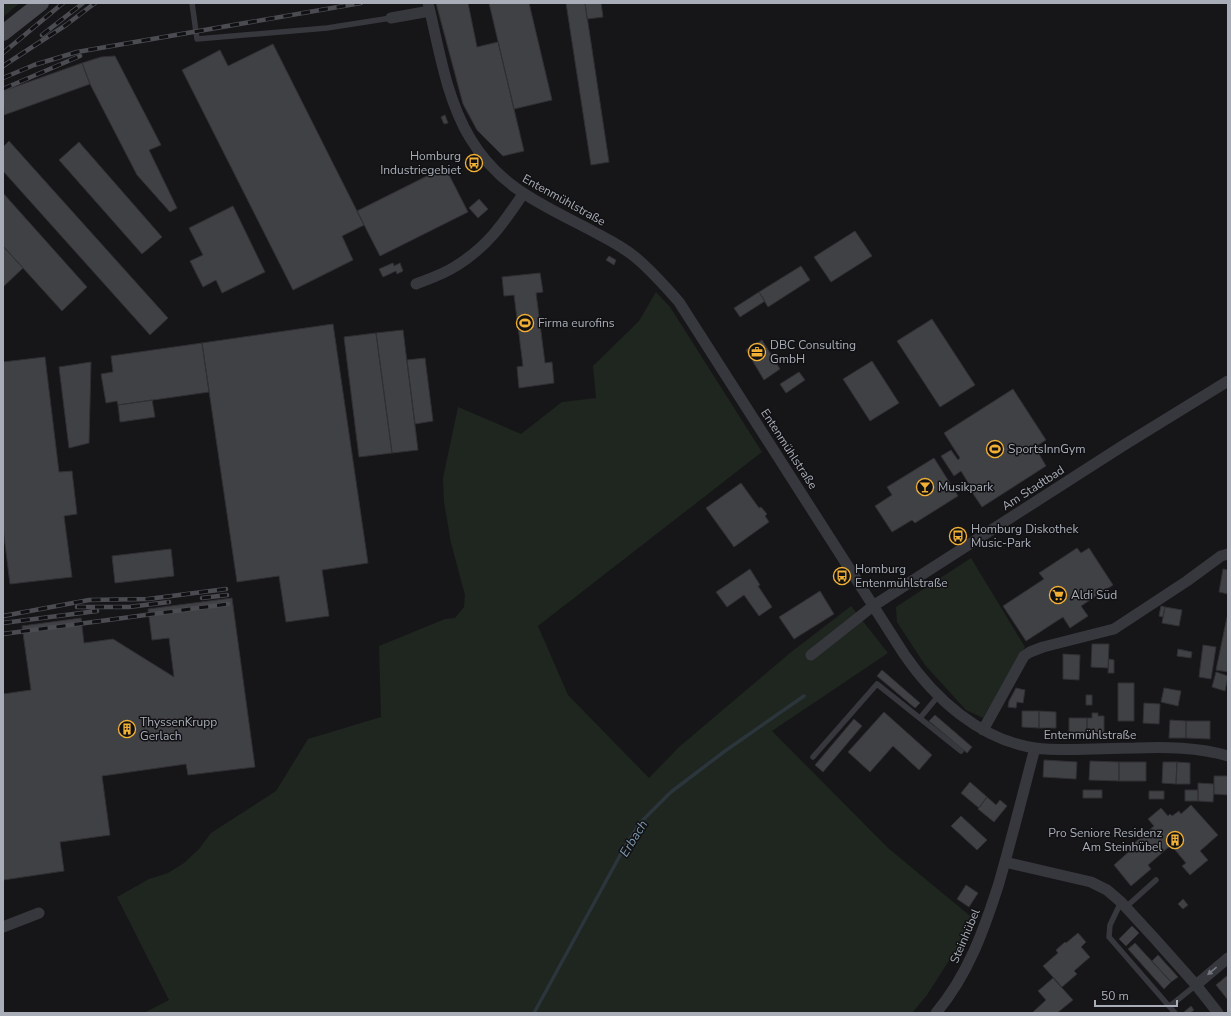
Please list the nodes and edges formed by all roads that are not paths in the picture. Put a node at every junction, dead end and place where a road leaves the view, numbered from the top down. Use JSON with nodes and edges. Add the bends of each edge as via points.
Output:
{"nodes":[{"id":1,"x":41,"y":3,"type":"edge"},
{"id":2,"x":192,"y":3,"type":"edge"},
{"id":3,"x":429,"y":7,"type":"edge"},
{"id":4,"x":391,"y":18,"type":"joint"},
{"id":5,"x":3,"y":33,"type":"edge"},
{"id":6,"x":523,"y":194,"type":"junction"},
{"id":7,"x":416,"y":284,"type":"dead end"},
{"id":8,"x":1228,"y":381,"type":"edge"},
{"id":9,"x":1228,"y":554,"type":"edge"},
{"id":10,"x":873,"y":606,"type":"junction"},
{"id":11,"x":811,"y":655,"type":"dead end"},
{"id":12,"x":939,"y":695,"type":"junction"},
{"id":13,"x":920,"y":718,"type":"junction"},
{"id":14,"x":983,"y":730,"type":"junction"},
{"id":15,"x":1035,"y":748,"type":"junction"},
{"id":16,"x":961,"y":751,"type":"dead end"},
{"id":17,"x":1228,"y":756,"type":"edge"},
{"id":18,"x":813,"y":757,"type":"dead end"},
{"id":19,"x":1005,"y":862,"type":"junction"},
{"id":20,"x":1156,"y":880,"type":"dead end"},
{"id":21,"x":1123,"y":904,"type":"junction"},
{"id":22,"x":39,"y":913,"type":"dead end"},
{"id":23,"x":3,"y":926,"type":"edge"},
{"id":24,"x":1228,"y":958,"type":"edge"},
{"id":25,"x":1196,"y":985,"type":"junction"},
{"id":26,"x":1170,"y":1006,"type":"junction"},
{"id":27,"x":936,"y":1013,"type":"edge"},
{"id":28,"x":1175,"y":1013,"type":"edge"},
{"id":29,"x":1218,"y":1013,"type":"edge"}],
"edges":[{"from":1,"to":5,"type":"street"},
{"from":2,"to":4,"type":"lane","via":[[197,39],[327,28]]},
{"from":3,"to":4,"type":"street"},
{"from":3,"to":6,"type":"street","name":"Entenmühlstraße","via":[[447,83],[470,138],[496,172]]},
{"from":6,"to":7,"type":"street","via":[[499,229],[482,247],[455,267]]},
{"from":6,"to":10,"type":"street","name":"Entenmühlstraße","via":[[635,257],[679,302]]},
{"from":8,"to":10,"type":"street","name":"Am Stadtbad"},
{"from":9,"to":14,"type":"street","via":[[1221,556],[1114,629],[1043,647],[1024,656]]},
{"from":10,"to":11,"type":"street","name":"Am Stadtbad"},
{"from":10,"to":12,"type":"street","name":"Entenmühlstraße","via":[[914,669]]},
{"from":12,"to":13,"type":"lane"},
{"from":12,"to":14,"type":"street","name":"Entenmühlstraße","via":[[965,719]]},
{"from":13,"to":16,"type":"lane"},
{"from":13,"to":18,"type":"lane","via":[[877,684]]},
{"from":14,"to":15,"type":"street","name":"Entenmühlstraße"},
{"from":15,"to":17,"type":"street","name":"Entenmühlstraße","via":[[1188,748]]},
{"from":15,"to":19,"type":"street","name":"Steinhübel"},
{"from":19,"to":21,"type":"street","via":[[1091,882],[1107,890]]},
{"from":19,"to":27,"type":"street","name":"Steinhübel","via":[[988,918],[970,961]]},
{"from":20,"to":21,"type":"lane"},
{"from":21,"to":25,"type":"street"},
{"from":21,"to":26,"type":"lane","via":[[1110,925],[1109,938]]},
{"from":22,"to":23,"type":"street"},
{"from":24,"to":25,"type":"street","one_way":true},
{"from":25,"to":26,"type":"lane"},
{"from":25,"to":29,"type":"street"},
{"from":26,"to":28,"type":"lane"}]}
